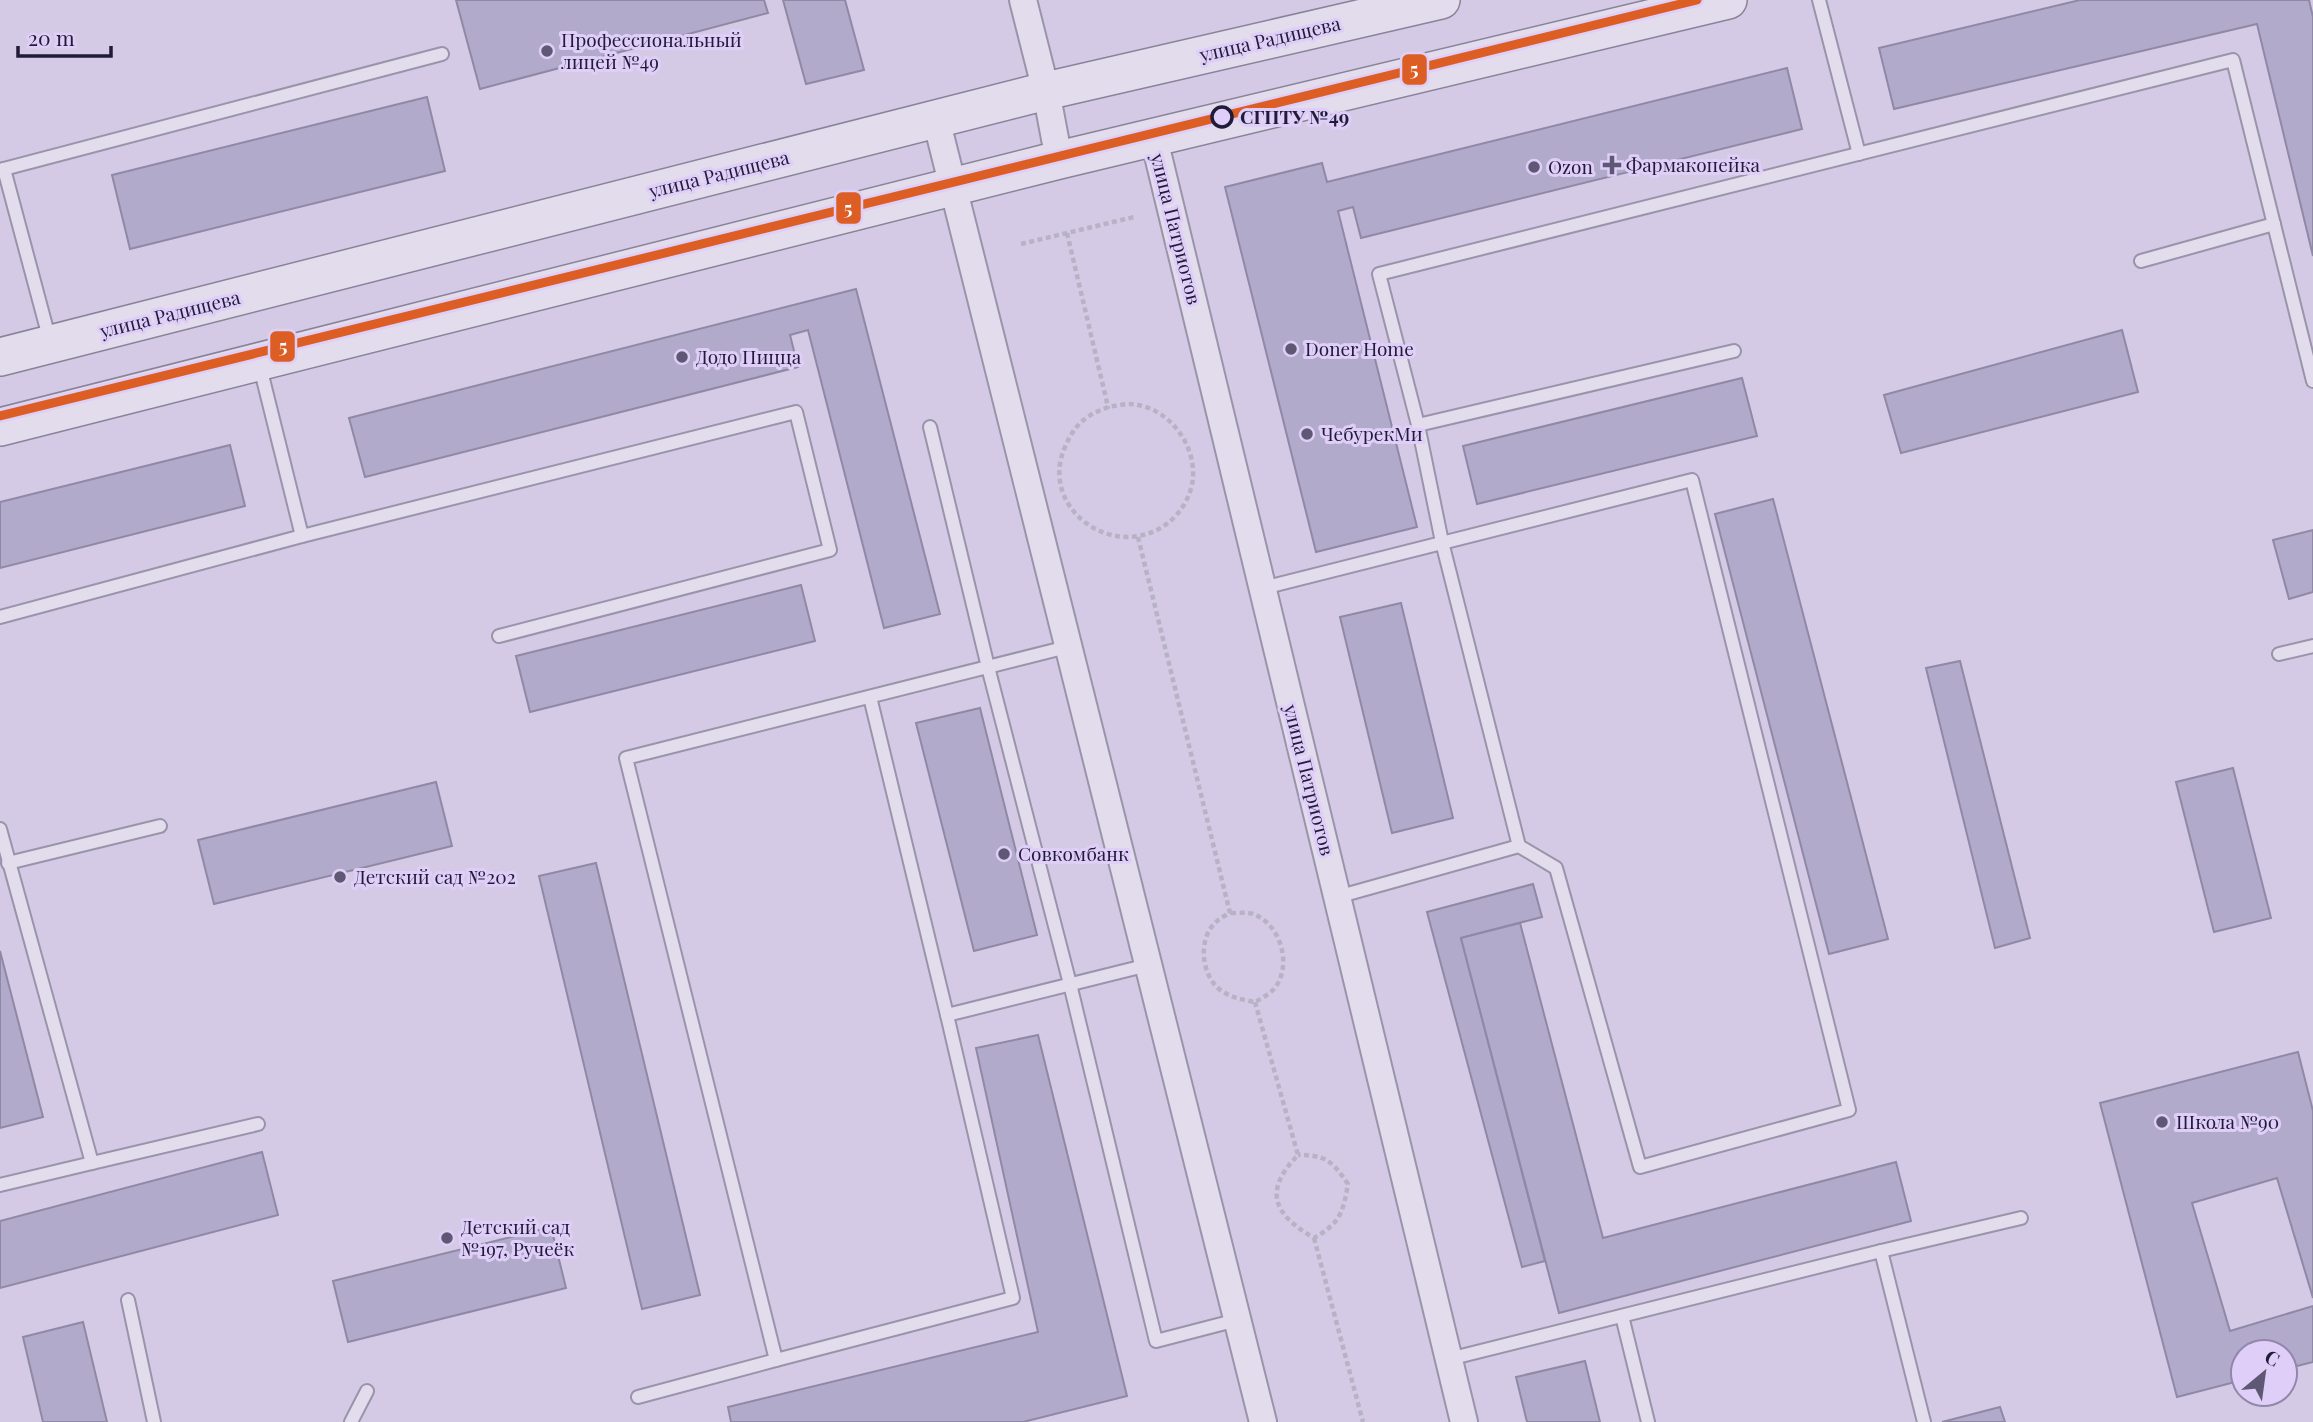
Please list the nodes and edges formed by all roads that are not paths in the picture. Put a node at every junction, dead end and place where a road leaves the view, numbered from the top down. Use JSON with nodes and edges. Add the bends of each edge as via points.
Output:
{"nodes":[{"id":1,"x":1023,"y":0,"type":"edge"},
{"id":2,"x":1441,"y":0,"type":"edge"},
{"id":3,"x":1727,"y":0,"type":"edge"},
{"id":4,"x":1819,"y":0,"type":"edge"},
{"id":5,"x":442,"y":54,"type":"dead end"},
{"id":6,"x":1046,"y":91,"type":"junction"},
{"id":7,"x":936,"y":119,"type":"junction"},
{"id":8,"x":1154,"y":139,"type":"junction"},
{"id":9,"x":1859,"y":155,"type":"junction"},
{"id":10,"x":1059,"y":160,"type":"junction"},
{"id":11,"x":2,"y":170,"type":"edge"},
{"id":12,"x":952,"y":189,"type":"junction"},
{"id":13,"x":2274,"y":224,"type":"junction"},
{"id":14,"x":2141,"y":261,"type":"dead end"},
{"id":15,"x":51,"y":345,"type":"junction"},
{"id":16,"x":1734,"y":351,"type":"dead end"},
{"id":17,"x":0,"y":357,"type":"edge"},
{"id":18,"x":259,"y":363,"type":"junction"},
{"id":19,"x":2313,"y":382,"type":"edge"},
{"id":20,"x":1418,"y":425,"type":"junction"},
{"id":21,"x":0,"y":427,"type":"edge"},
{"id":22,"x":930,"y":427,"type":"dead end"},
{"id":23,"x":302,"y":536,"type":"junction"},
{"id":24,"x":1442,"y":542,"type":"junction"},
{"id":25,"x":1262,"y":589,"type":"junction"},
{"id":26,"x":0,"y":617,"type":"edge"},
{"id":27,"x":499,"y":636,"type":"dead end"},
{"id":28,"x":2313,"y":646,"type":"edge"},
{"id":29,"x":1067,"y":647,"type":"junction"},
{"id":30,"x":2279,"y":654,"type":"dead end"},
{"id":31,"x":988,"y":667,"type":"junction"},
{"id":32,"x":870,"y":697,"type":"junction"},
{"id":33,"x":160,"y":826,"type":"dead end"},
{"id":34,"x":0,"y":829,"type":"edge"},
{"id":35,"x":1519,"y":846,"type":"junction"},
{"id":36,"x":8,"y":863,"type":"junction"},
{"id":37,"x":1337,"y":897,"type":"junction"},
{"id":38,"x":1148,"y":965,"type":"junction"},
{"id":39,"x":1070,"y":984,"type":"junction"},
{"id":40,"x":947,"y":1015,"type":"junction"},
{"id":41,"x":258,"y":1124,"type":"dead end"},
{"id":42,"x":92,"y":1163,"type":"junction"},
{"id":43,"x":0,"y":1185,"type":"edge"},
{"id":44,"x":2021,"y":1218,"type":"dead end"},
{"id":45,"x":1881,"y":1251,"type":"junction"},
{"id":46,"x":128,"y":1300,"type":"dead end"},
{"id":47,"x":1622,"y":1316,"type":"junction"},
{"id":48,"x":1237,"y":1320,"type":"junction"},
{"id":49,"x":1449,"y":1359,"type":"junction"},
{"id":50,"x":776,"y":1360,"type":"junction"},
{"id":51,"x":367,"y":1391,"type":"dead end"},
{"id":52,"x":638,"y":1397,"type":"dead end"},
{"id":53,"x":155,"y":1422,"type":"edge"},
{"id":54,"x":351,"y":1422,"type":"edge"},
{"id":55,"x":1263,"y":1422,"type":"edge"},
{"id":56,"x":1464,"y":1422,"type":"edge"},
{"id":57,"x":1648,"y":1422,"type":"edge"},
{"id":58,"x":1924,"y":1422,"type":"edge"}],
"edges":[{"from":1,"to":6,"type":"street"},
{"from":2,"to":6,"type":"street","name":"улица Радищева"},
{"from":3,"to":8,"type":"street"},
{"from":4,"to":9,"type":"lane"},
{"from":5,"to":11,"type":"lane"},
{"from":6,"to":7,"type":"street","name":"улица Радищева"},
{"from":6,"to":10,"type":"street"},
{"from":7,"to":12,"type":"street"},
{"from":7,"to":15,"type":"street","name":"улица Радищева"},
{"from":8,"to":10,"type":"street"},
{"from":8,"to":25,"type":"street","name":"улица Патриотов"},
{"from":9,"to":13,"type":"lane","via":[[2233,60]]},
{"from":9,"to":20,"type":"lane","via":[[1379,274]]},
{"from":10,"to":12,"type":"street"},
{"from":11,"to":15,"type":"lane"},
{"from":12,"to":18,"type":"street"},
{"from":12,"to":29,"type":"street"},
{"from":13,"to":14,"type":"lane"},
{"from":13,"to":19,"type":"lane"},
{"from":15,"to":17,"type":"street","name":"улица Радищева"},
{"from":16,"to":20,"type":"lane"},
{"from":18,"to":21,"type":"street"},
{"from":18,"to":23,"type":"lane"},
{"from":20,"to":24,"type":"lane"},
{"from":22,"to":31,"type":"lane"},
{"from":23,"to":26,"type":"lane"},
{"from":23,"to":27,"type":"lane","via":[[796,412],[830,550]]},
{"from":24,"to":25,"type":"lane"},
{"from":24,"to":35,"type":"lane"},
{"from":24,"to":35,"type":"lane","via":[[1692,480],[1849,1111],[1640,1167],[1556,868]]},
{"from":25,"to":37,"type":"street","name":"улица Патриотов"},
{"from":28,"to":30,"type":"lane"},
{"from":29,"to":31,"type":"lane"},
{"from":29,"to":38,"type":"street"},
{"from":31,"to":32,"type":"lane"},
{"from":31,"to":39,"type":"lane"},
{"from":32,"to":40,"type":"lane"},
{"from":32,"to":50,"type":"lane","via":[[626,758]]},
{"from":33,"to":36,"type":"lane"},
{"from":34,"to":36,"type":"lane"},
{"from":35,"to":37,"type":"lane"},
{"from":36,"to":42,"type":"lane"},
{"from":37,"to":49,"type":"street","name":"улица Патриотов"},
{"from":38,"to":39,"type":"lane"},
{"from":38,"to":48,"type":"street"},
{"from":39,"to":40,"type":"lane"},
{"from":39,"to":48,"type":"lane","via":[[1156,1340]]},
{"from":40,"to":50,"type":"lane","via":[[1013,1298]]},
{"from":41,"to":42,"type":"lane"},
{"from":42,"to":43,"type":"lane"},
{"from":44,"to":45,"type":"lane"},
{"from":45,"to":47,"type":"lane"},
{"from":45,"to":58,"type":"lane"},
{"from":46,"to":53,"type":"lane"},
{"from":47,"to":49,"type":"lane"},
{"from":47,"to":57,"type":"lane"},
{"from":48,"to":55,"type":"street"},
{"from":49,"to":56,"type":"street","name":"улица Патриотов"},
{"from":50,"to":52,"type":"lane"},
{"from":51,"to":54,"type":"lane"}]}
